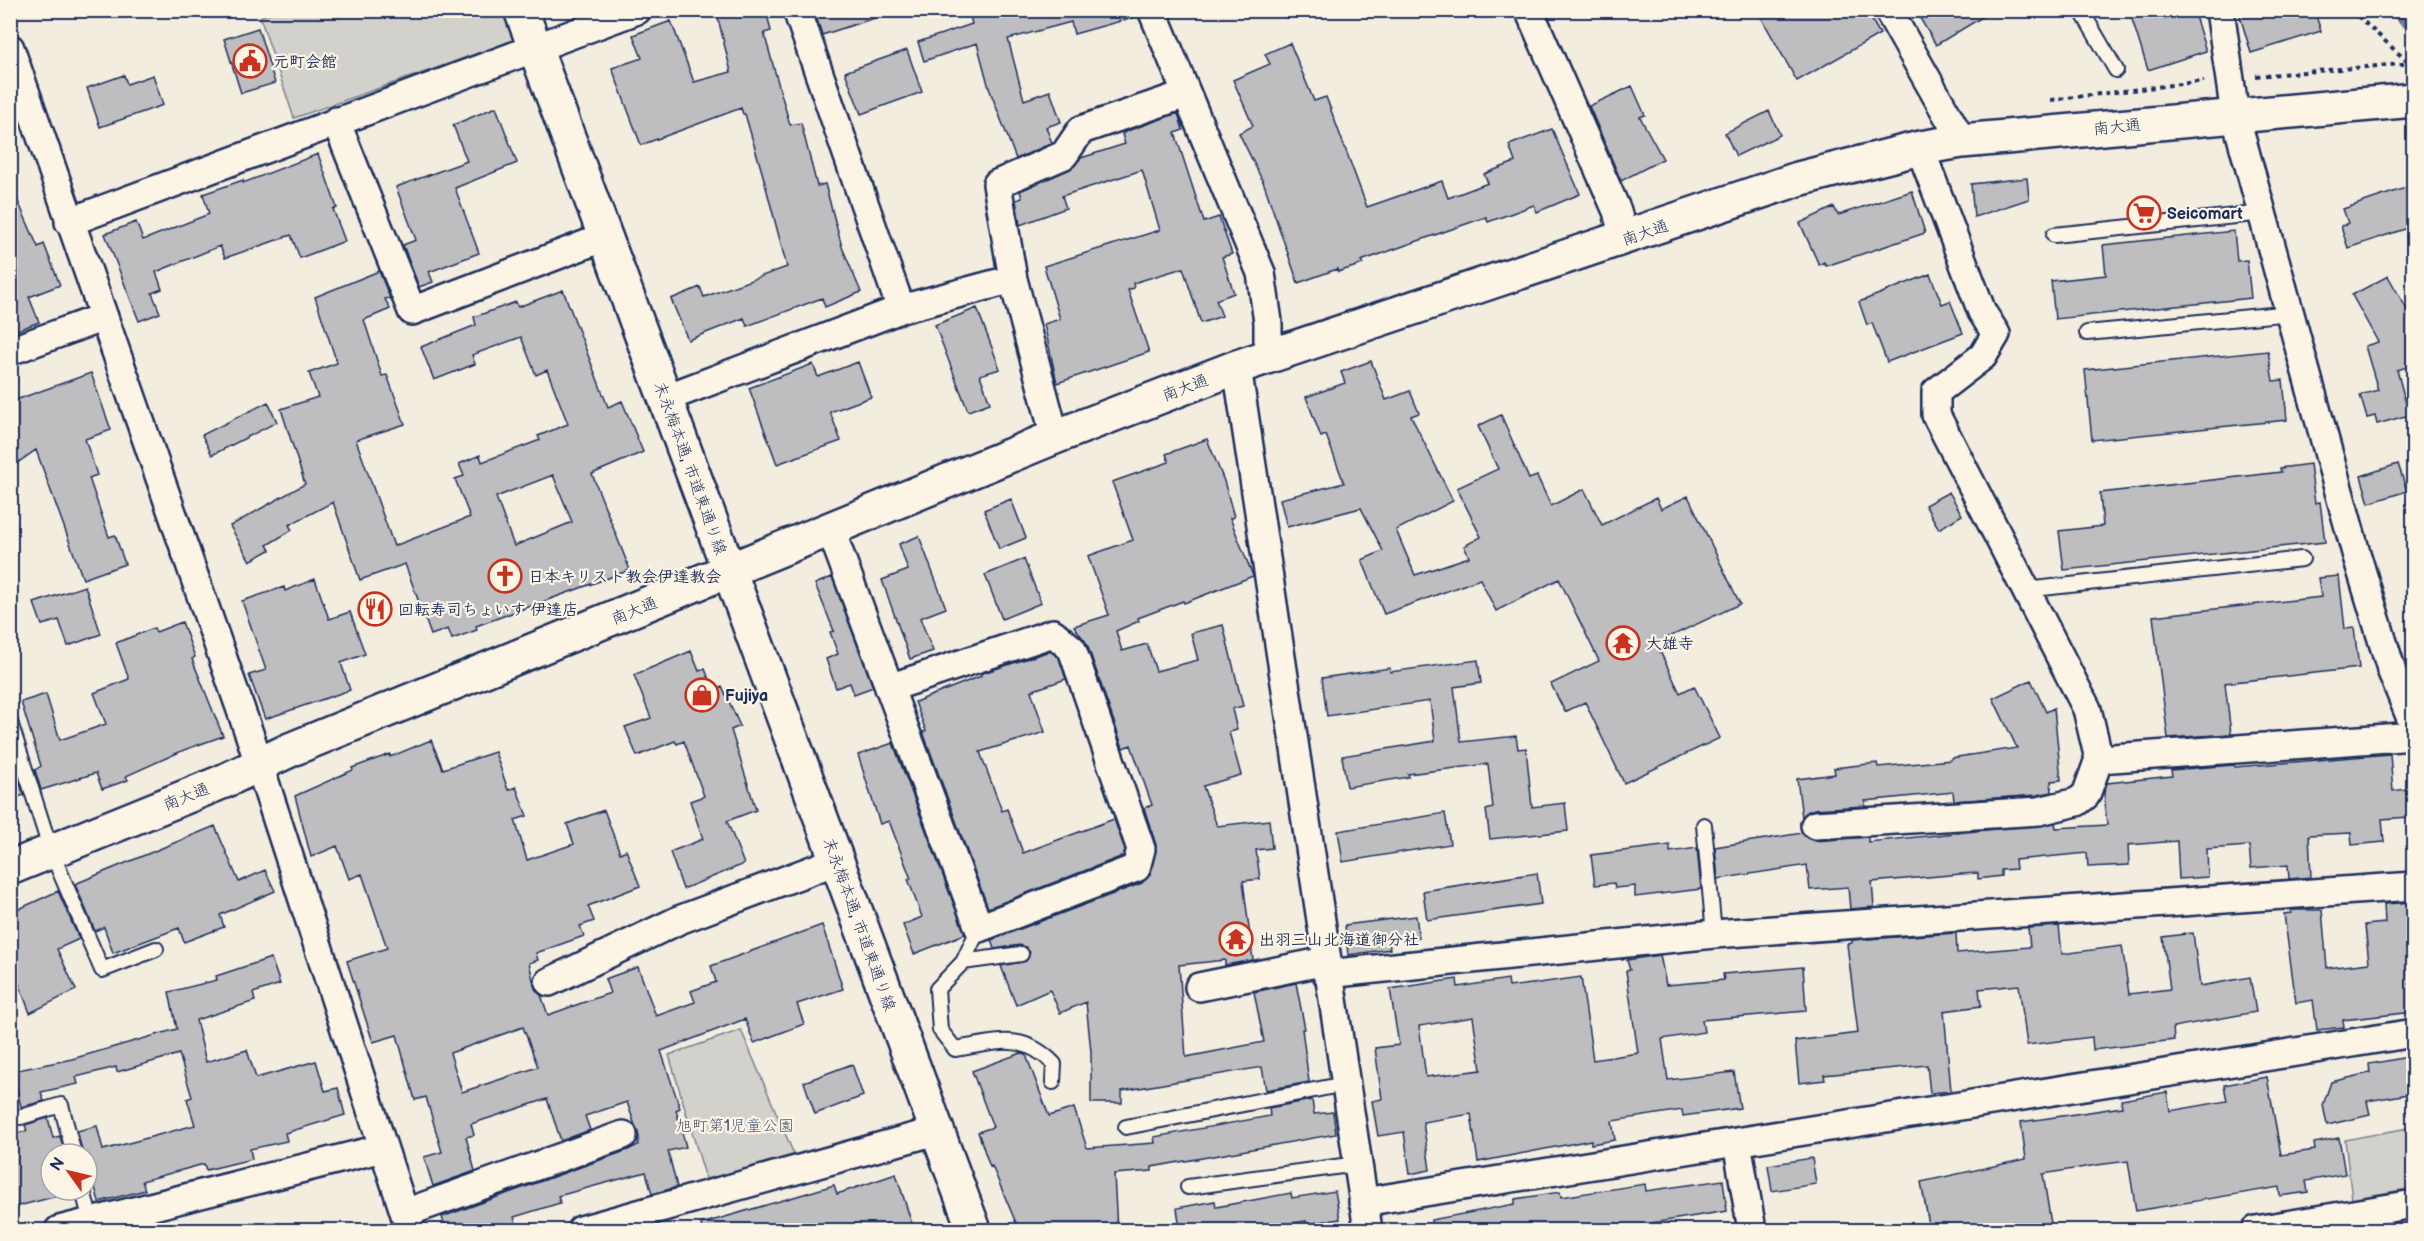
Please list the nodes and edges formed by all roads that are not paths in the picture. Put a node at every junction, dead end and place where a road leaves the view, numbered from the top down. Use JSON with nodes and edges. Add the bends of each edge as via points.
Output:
{"nodes":[{"id":1,"x":521,"y":10,"type":"edge"},
{"id":2,"x":637,"y":10,"type":"edge"},
{"id":3,"x":797,"y":10,"type":"edge"},
{"id":4,"x":1152,"y":10,"type":"edge"},
{"id":5,"x":1529,"y":10,"type":"edge"},
{"id":6,"x":1888,"y":10,"type":"edge"},
{"id":7,"x":2081,"y":10,"type":"edge"},
{"id":8,"x":2220,"y":10,"type":"edge"},
{"id":9,"x":10,"y":48,"type":"edge"},
{"id":10,"x":535,"y":50,"type":"junction"},
{"id":11,"x":2116,"y":70,"type":"dead end"},
{"id":12,"x":1186,"y":94,"type":"junction"},
{"id":13,"x":2414,"y":100,"type":"edge"},
{"id":14,"x":21,"y":108,"type":"edge"},
{"id":15,"x":2235,"y":114,"type":"junction"},
{"id":16,"x":336,"y":121,"type":"junction"},
{"id":17,"x":1962,"y":141,"type":"junction"},
{"id":18,"x":1920,"y":148,"type":"junction"},
{"id":19,"x":2264,"y":213,"type":"junction"},
{"id":20,"x":69,"y":222,"type":"junction"},
{"id":21,"x":2054,"y":235,"type":"dead end"},
{"id":22,"x":605,"y":237,"type":"junction"},
{"id":23,"x":1624,"y":239,"type":"junction"},
{"id":24,"x":1013,"y":279,"type":"junction"},
{"id":25,"x":900,"y":309,"type":"junction"},
{"id":26,"x":2291,"y":313,"type":"junction"},
{"id":27,"x":104,"y":317,"type":"junction"},
{"id":28,"x":2087,"y":333,"type":"dead end"},
{"id":29,"x":10,"y":351,"type":"edge"},
{"id":30,"x":1268,"y":357,"type":"junction"},
{"id":31,"x":1237,"y":368,"type":"junction"},
{"id":32,"x":666,"y":398,"type":"junction"},
{"id":33,"x":1055,"y":436,"type":"junction"},
{"id":34,"x":830,"y":528,"type":"junction"},
{"id":35,"x":2302,"y":559,"type":"dead end"},
{"id":36,"x":729,"y":571,"type":"junction"},
{"id":37,"x":2025,"y":590,"type":"junction"},
{"id":38,"x":2403,"y":668,"type":"edge"},
{"id":39,"x":889,"y":688,"type":"junction"},
{"id":40,"x":10,"y":722,"type":"edge"},
{"id":41,"x":2414,"y":726,"type":"edge"},
{"id":42,"x":2414,"y":736,"type":"edge"},
{"id":43,"x":2099,"y":759,"type":"junction"},
{"id":44,"x":259,"y":765,"type":"junction"},
{"id":45,"x":1704,"y":825,"type":"dead end"},
{"id":46,"x":1815,"y":825,"type":"dead end"},
{"id":47,"x":51,"y":851,"type":"junction"},
{"id":48,"x":836,"y":861,"type":"junction"},
{"id":49,"x":10,"y":868,"type":"edge"},
{"id":50,"x":2414,"y":886,"type":"edge"},
{"id":51,"x":979,"y":928,"type":"junction"},
{"id":52,"x":1714,"y":934,"type":"junction"},
{"id":53,"x":156,"y":950,"type":"dead end"},
{"id":54,"x":1021,"y":954,"type":"dead end"},
{"id":55,"x":963,"y":962,"type":"junction"},
{"id":56,"x":1327,"y":968,"type":"junction"},
{"id":57,"x":549,"y":982,"type":"dead end"},
{"id":58,"x":1199,"y":987,"type":"dead end"},
{"id":59,"x":2414,"y":1033,"type":"edge"},
{"id":60,"x":1053,"y":1082,"type":"dead end"},
{"id":61,"x":1345,"y":1084,"type":"junction"},
{"id":62,"x":21,"y":1117,"type":"dead end"},
{"id":63,"x":1126,"y":1127,"type":"dead end"},
{"id":64,"x":936,"y":1131,"type":"junction"},
{"id":65,"x":623,"y":1135,"type":"dead end"},
{"id":66,"x":71,"y":1142,"type":"edge"},
{"id":67,"x":1737,"y":1142,"type":"junction"},
{"id":68,"x":383,"y":1148,"type":"junction"},
{"id":69,"x":1357,"y":1164,"type":"junction"},
{"id":70,"x":1188,"y":1187,"type":"dead end"},
{"id":71,"x":85,"y":1202,"type":"edge"},
{"id":72,"x":1363,"y":1202,"type":"junction"},
{"id":73,"x":2414,"y":1204,"type":"edge"},
{"id":74,"x":91,"y":1222,"type":"junction"},
{"id":75,"x":407,"y":1222,"type":"edge"},
{"id":76,"x":59,"y":1230,"type":"edge"},
{"id":77,"x":581,"y":1230,"type":"edge"},
{"id":78,"x":974,"y":1230,"type":"edge"},
{"id":79,"x":1368,"y":1230,"type":"edge"},
{"id":80,"x":1752,"y":1230,"type":"edge"},
{"id":81,"x":2256,"y":1230,"type":"edge"}],
"edges":[{"from":1,"to":10,"type":"street","name":"末永梅本通, 市道東通り線"},
{"from":2,"to":10,"type":"street"},
{"from":3,"to":25,"type":"street"},
{"from":4,"to":12,"type":"street"},
{"from":5,"to":23,"type":"street","via":[[1617,211]]},
{"from":6,"to":17,"type":"street"},
{"from":7,"to":11,"type":"lane"},
{"from":8,"to":15,"type":"street"},
{"from":9,"to":14,"type":"street"},
{"from":10,"to":16,"type":"street"},
{"from":10,"to":22,"type":"street","name":"末永梅本通, 市道東通り線"},
{"from":12,"to":24,"type":"street","via":[[1081,130],[1064,155],[997,184]]},
{"from":12,"to":30,"type":"street","via":[[1261,273]]},
{"from":13,"to":15,"type":"street","name":"南大通"},
{"from":14,"to":20,"type":"street"},
{"from":15,"to":17,"type":"street","name":"南大通"},
{"from":15,"to":19,"type":"street"},
{"from":16,"to":20,"type":"street"},
{"from":16,"to":22,"type":"street","via":[[412,311]]},
{"from":17,"to":18,"type":"street","name":"南大通"},
{"from":18,"to":23,"type":"street","name":"南大通","via":[[1798,179]]},
{"from":18,"to":37,"type":"street","via":[[1982,312],[1996,334],[1983,356],[1936,392],[1936,415]]},
{"from":19,"to":21,"type":"lane"},
{"from":19,"to":26,"type":"street"},
{"from":20,"to":27,"type":"street"},
{"from":22,"to":32,"type":"street","name":"末永梅本通, 市道東通り線"},
{"from":23,"to":30,"type":"street","name":"南大通"},
{"from":24,"to":25,"type":"street"},
{"from":24,"to":33,"type":"street"},
{"from":25,"to":32,"type":"street"},
{"from":26,"to":28,"type":"lane"},
{"from":26,"to":38,"type":"street","via":[[2356,553]]},
{"from":27,"to":29,"type":"street"},
{"from":27,"to":44,"type":"street"},
{"from":30,"to":31,"type":"street","name":"南大通"},
{"from":31,"to":33,"type":"street","name":"南大通"},
{"from":31,"to":56,"type":"street"},
{"from":32,"to":36,"type":"street","name":"末永梅本通, 市道東通り線"},
{"from":33,"to":34,"type":"street","name":"南大通"},
{"from":34,"to":36,"type":"street","name":"南大通"},
{"from":34,"to":39,"type":"street"},
{"from":35,"to":37,"type":"lane"},
{"from":36,"to":44,"type":"street","name":"南大通"},
{"from":36,"to":48,"type":"street","name":"末永梅本通, 市道東通り線"},
{"from":37,"to":43,"type":"street","via":[[2087,709]]},
{"from":38,"to":41,"type":"street"},
{"from":39,"to":51,"type":"street"},
{"from":39,"to":51,"type":"street","via":[[1053,633],[1072,649],[1141,849],[1136,868]]},
{"from":40,"to":47,"type":"lane"},
{"from":42,"to":43,"type":"street"},
{"from":43,"to":46,"type":"street","via":[[2086,795],[2077,802],[2039,811]]},
{"from":44,"to":47,"type":"street","name":"南大通"},
{"from":44,"to":68,"type":"street"},
{"from":45,"to":52,"type":"lane"},
{"from":47,"to":49,"type":"street","name":"南大通"},
{"from":47,"to":53,"type":"lane","via":[[102,970]]},
{"from":48,"to":57,"type":"street","via":[[679,920]]},
{"from":48,"to":64,"type":"street","name":"末永梅本通, 市道東通り線"},
{"from":50,"to":52,"type":"street"},
{"from":51,"to":55,"type":"lane"},
{"from":52,"to":56,"type":"street"},
{"from":54,"to":55,"type":"lane"},
{"from":55,"to":60,"type":"lane","via":[[937,989],[940,1030],[955,1049],[1014,1041],[1039,1048],[1054,1064]]},
{"from":56,"to":58,"type":"street"},
{"from":56,"to":61,"type":"street"},
{"from":59,"to":67,"type":"street"},
{"from":61,"to":63,"type":"lane"},
{"from":61,"to":69,"type":"street"},
{"from":62,"to":66,"type":"lane","via":[[61,1105]]},
{"from":64,"to":77,"type":"street"},
{"from":64,"to":78,"type":"street","name":"末永梅本通, 市道東通り線"},
{"from":65,"to":75,"type":"street"},
{"from":67,"to":72,"type":"street"},
{"from":67,"to":80,"type":"street"},
{"from":68,"to":74,"type":"street"},
{"from":68,"to":75,"type":"street"},
{"from":69,"to":70,"type":"lane"},
{"from":69,"to":72,"type":"street"},
{"from":71,"to":74,"type":"lane"},
{"from":72,"to":79,"type":"street"},
{"from":73,"to":81,"type":"street"},
{"from":74,"to":76,"type":"street"}]}
